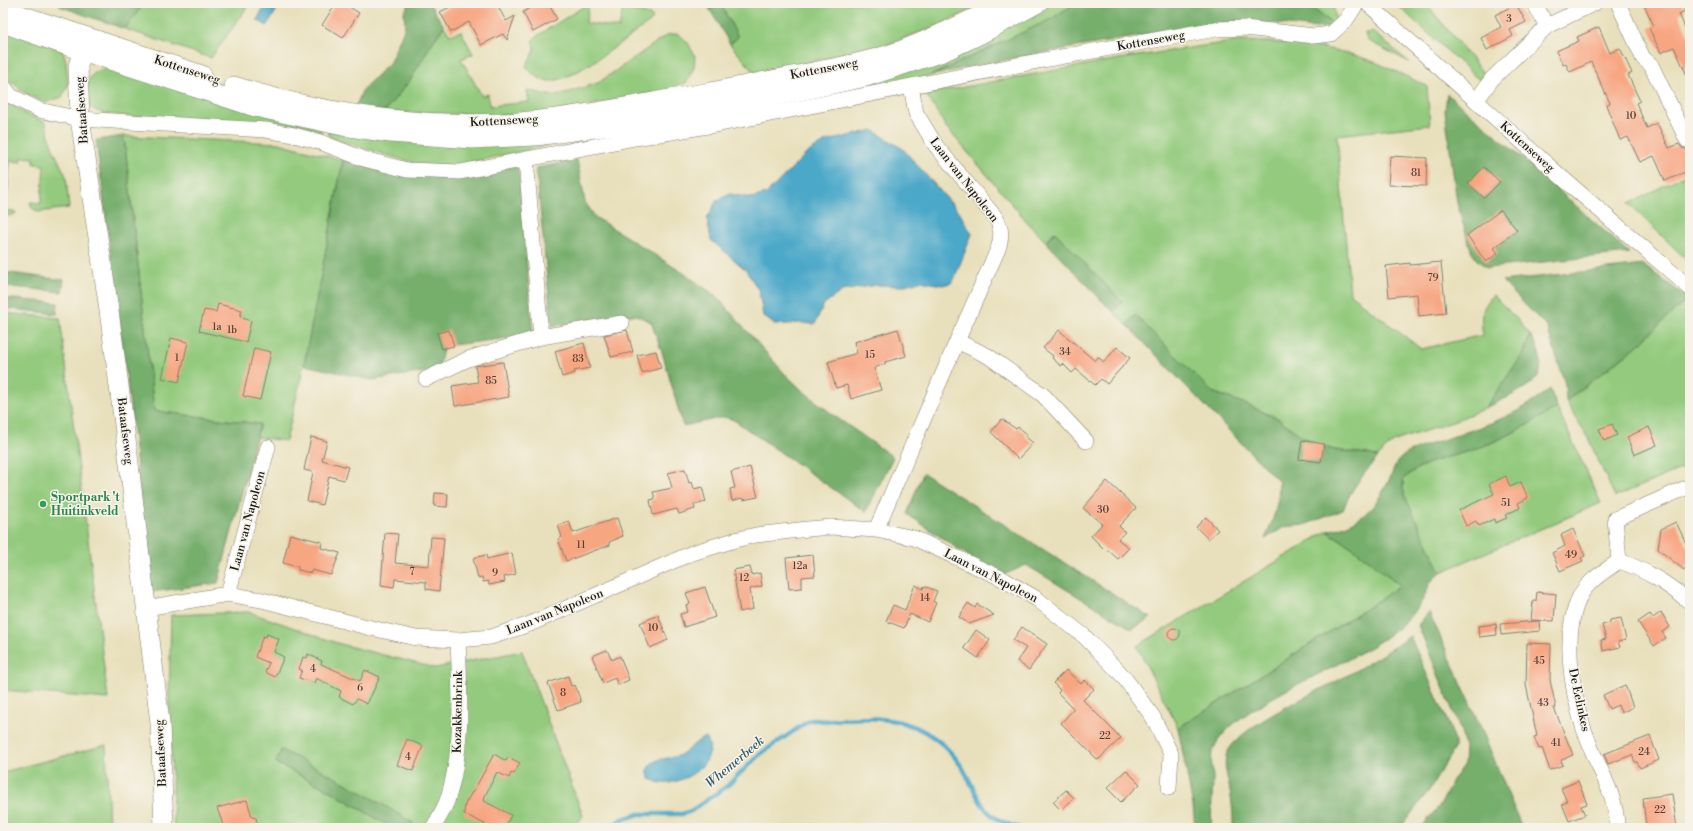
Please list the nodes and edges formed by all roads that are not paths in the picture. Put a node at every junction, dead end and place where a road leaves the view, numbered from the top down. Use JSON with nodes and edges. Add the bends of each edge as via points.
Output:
{"nodes":[{"id":1,"x":1005,"y":3,"type":"edge"},
{"id":2,"x":1038,"y":3,"type":"edge"},
{"id":3,"x":1357,"y":3,"type":"edge"},
{"id":4,"x":1367,"y":3,"type":"edge"},
{"id":5,"x":1534,"y":3,"type":"edge"},
{"id":6,"x":1595,"y":3,"type":"edge"},
{"id":7,"x":1618,"y":3,"type":"edge"},
{"id":8,"x":3,"y":9,"type":"edge"},
{"id":9,"x":3,"y":23,"type":"edge"},
{"id":10,"x":1547,"y":26,"type":"junction"},
{"id":11,"x":85,"y":43,"type":"junction"},
{"id":12,"x":3,"y":86,"type":"edge"},
{"id":13,"x":911,"y":86,"type":"junction"},
{"id":14,"x":1476,"y":101,"type":"junction"},
{"id":15,"x":718,"y":114,"type":"junction"},
{"id":16,"x":330,"y":116,"type":"junction"},
{"id":17,"x":80,"y":119,"type":"junction"},
{"id":18,"x":1687,"y":140,"type":"dead end"},
{"id":19,"x":320,"y":142,"type":"junction"},
{"id":20,"x":526,"y":160,"type":"junction"},
{"id":21,"x":1690,"y":288,"type":"edge"},
{"id":22,"x":622,"y":323,"type":"dead end"},
{"id":23,"x":541,"y":337,"type":"junction"},
{"id":24,"x":957,"y":341,"type":"junction"},
{"id":25,"x":426,"y":380,"type":"dead end"},
{"id":26,"x":1086,"y":441,"type":"dead end"},
{"id":27,"x":268,"y":448,"type":"dead end"},
{"id":28,"x":1690,"y":486,"type":"edge"},
{"id":29,"x":876,"y":530,"type":"junction"},
{"id":30,"x":1619,"y":561,"type":"junction"},
{"id":31,"x":228,"y":594,"type":"junction"},
{"id":32,"x":1690,"y":602,"type":"edge"},
{"id":33,"x":146,"y":608,"type":"junction"},
{"id":34,"x":458,"y":640,"type":"junction"},
{"id":35,"x":1169,"y":788,"type":"dead end"},
{"id":36,"x":164,"y":828,"type":"edge"},
{"id":37,"x":433,"y":828,"type":"edge"},
{"id":38,"x":1618,"y":828,"type":"edge"}],
"edges":[{"from":1,"to":16,"type":"main road","name":"Kottenseweg","via":[[907,48],[861,62],[603,112],[539,120],[473,124]]},
{"from":2,"to":15,"type":"main road","name":"Kottenseweg","via":[[981,34],[908,65]]},
{"from":3,"to":13,"type":"street","name":"Kottenseweg","via":[[1346,20],[1331,34],[1314,36],[1245,28],[1216,29]]},
{"from":4,"to":14,"type":"street","name":"Kottenseweg"},
{"from":5,"to":10,"type":"street"},
{"from":6,"to":10,"type":"street"},
{"from":7,"to":18,"type":"street","via":[[1643,58],[1651,65]]},
{"from":8,"to":11,"type":"main road","name":"Kottenseweg"},
{"from":9,"to":11,"type":"main road","name":"Kottenseweg"},
{"from":10,"to":14,"type":"street","via":[[1492,79]]},
{"from":11,"to":16,"type":"main road","name":"Kottenseweg","via":[[256,106]]},
{"from":11,"to":17,"type":"main road","name":"Bataafseweg","via":[[78,66]]},
{"from":12,"to":17,"type":"street","name":"Kottenseweg","via":[[11,96],[39,110]]},
{"from":13,"to":15,"type":"street","name":"Kottenseweg"},
{"from":13,"to":24,"type":"street","name":"Laan van Napoleon","via":[[916,113],[936,146],[1001,228],[998,249]]},
{"from":14,"to":21,"type":"street","name":"Kottenseweg"},
{"from":15,"to":16,"type":"main road","name":"Kottenseweg","via":[[543,135],[472,139],[390,133]]},
{"from":15,"to":20,"type":"street","name":"Kottenseweg","via":[[635,138]]},
{"from":16,"to":19,"type":"street"},
{"from":17,"to":19,"type":"street","name":"Kottenseweg","via":[[266,130]]},
{"from":17,"to":33,"type":"main road","name":"Bataafseweg","via":[[109,310]]},
{"from":19,"to":20,"type":"street","name":"Kottenseweg","via":[[364,159],[407,170],[460,172]]},
{"from":20,"to":23,"type":"street"},
{"from":22,"to":23,"type":"street"},
{"from":23,"to":25,"type":"street","via":[[468,359]]},
{"from":24,"to":26,"type":"street","via":[[988,356],[1043,395]]},
{"from":24,"to":29,"type":"street","name":"Laan van Napoleon"},
{"from":27,"to":31,"type":"street","name":"Laan van Napoleon"},
{"from":28,"to":30,"type":"street","via":[[1615,519]]},
{"from":29,"to":34,"type":"street","name":"Laan van Napoleon","via":[[831,527],[735,540],[692,553],[530,624],[491,637]]},
{"from":29,"to":35,"type":"street","name":"Laan van Napoleon","via":[[914,538],[1001,578],[1038,599],[1084,636],[1123,676],[1153,718],[1171,754]]},
{"from":30,"to":32,"type":"street","via":[[1637,567],[1667,584]]},
{"from":30,"to":38,"type":"street","name":"De Eelinkes","via":[[1592,580],[1579,598],[1573,618],[1570,658],[1581,719],[1590,747],[1613,797],[1617,809]]},
{"from":31,"to":33,"type":"street","name":"Laan van Napoleon"},
{"from":31,"to":34,"type":"street","name":"Laan van Napoleon","via":[[262,600],[399,635]]},
{"from":33,"to":36,"type":"main road","name":"Bataafseweg","via":[[160,723]]},
{"from":34,"to":37,"type":"street","name":"Kozakkenbrink","via":[[460,728],[456,764],[448,800]]}]}
